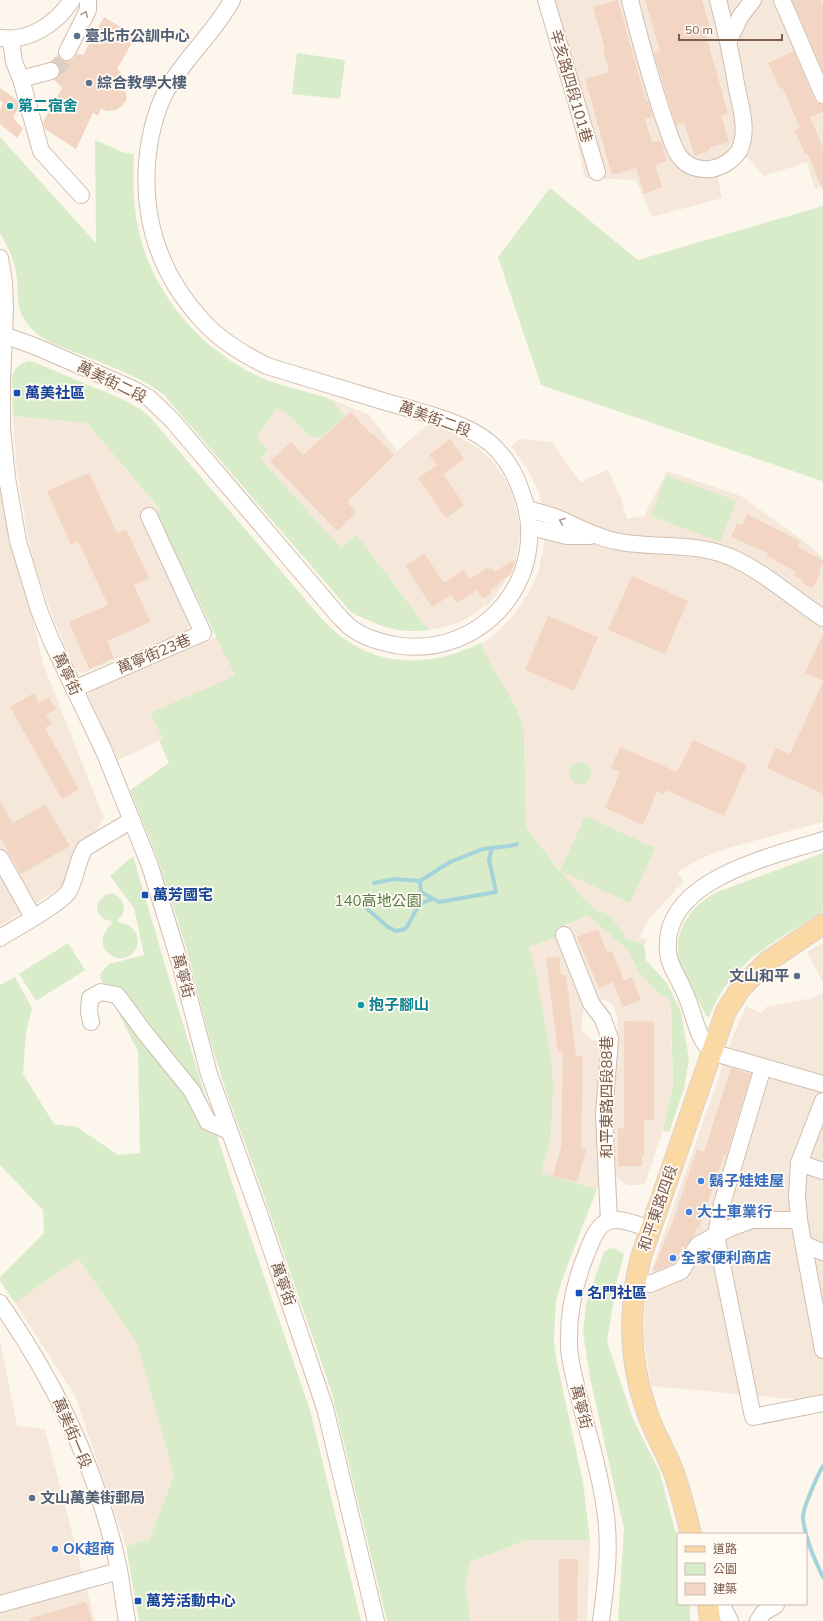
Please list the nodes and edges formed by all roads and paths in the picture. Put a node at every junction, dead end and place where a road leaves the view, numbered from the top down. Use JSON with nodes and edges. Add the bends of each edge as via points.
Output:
{"nodes":[{"id":1,"x":72,"y":0,"type":"edge"},
{"id":2,"x":88,"y":0,"type":"edge"},
{"id":3,"x":232,"y":0,"type":"edge"},
{"id":4,"x":546,"y":0,"type":"edge"},
{"id":5,"x":630,"y":0,"type":"edge"},
{"id":6,"x":718,"y":0,"type":"edge"},
{"id":7,"x":753,"y":0,"type":"edge"},
{"id":8,"x":782,"y":0,"type":"edge"},
{"id":9,"x":6,"y":39,"type":"edge"},
{"id":10,"x":729,"y":40,"type":"junction"},
{"id":11,"x":66,"y":52,"type":"tunnel mouth"},
{"id":12,"x":50,"y":71,"type":"tunnel mouth"},
{"id":13,"x":21,"y":79,"type":"junction"},
{"id":14,"x":823,"y":95,"type":"edge"},
{"id":15,"x":597,"y":172,"type":"dead end"},
{"id":16,"x":81,"y":195,"type":"dead end"},
{"id":17,"x":0,"y":258,"type":"edge"},
{"id":18,"x":2,"y":335,"type":"edge"},
{"id":19,"x":527,"y":509,"type":"junction"},
{"id":20,"x":149,"y":516,"type":"dead end"},
{"id":21,"x":530,"y":527,"type":"junction"},
{"id":22,"x":596,"y":536,"type":"junction"},
{"id":23,"x":823,"y":618,"type":"edge"},
{"id":24,"x":74,"y":689,"type":"junction"},
{"id":25,"x":132,"y":820,"type":"junction"},
{"id":26,"x":823,"y":840,"type":"edge"},
{"id":27,"x":0,"y":858,"type":"edge"},
{"id":28,"x":33,"y":917,"type":"junction"},
{"id":29,"x":823,"y":924,"type":"edge"},
{"id":30,"x":564,"y":935,"type":"dead end"},
{"id":31,"x":0,"y":938,"type":"edge"},
{"id":32,"x":91,"y":1022,"type":"dead end"},
{"id":33,"x":711,"y":1052,"type":"junction"},
{"id":34,"x":763,"y":1067,"type":"junction"},
{"id":35,"x":823,"y":1084,"type":"edge"},
{"id":36,"x":823,"y":1101,"type":"edge"},
{"id":37,"x":229,"y":1131,"type":"junction"},
{"id":38,"x":799,"y":1163,"type":"junction"},
{"id":39,"x":823,"y":1171,"type":"edge"},
{"id":40,"x":799,"y":1220,"type":"junction"},
{"id":41,"x":609,"y":1221,"type":"junction"},
{"id":42,"x":650,"y":1229,"type":"junction"},
{"id":43,"x":716,"y":1235,"type":"junction"},
{"id":44,"x":805,"y":1246,"type":"junction"},
{"id":45,"x":823,"y":1252,"type":"edge"},
{"id":46,"x":635,"y":1280,"type":"junction"},
{"id":47,"x":0,"y":1303,"type":"edge"},
{"id":48,"x":823,"y":1350,"type":"edge"},
{"id":49,"x":823,"y":1403,"type":"edge"},
{"id":50,"x":691,"y":1533,"type":"edge"},
{"id":51,"x":119,"y":1571,"type":"junction"},
{"id":52,"x":0,"y":1604,"type":"edge"},
{"id":53,"x":708,"y":1605,"type":"edge"},
{"id":54,"x":718,"y":1605,"type":"edge"},
{"id":55,"x":776,"y":1605,"type":"edge"},
{"id":56,"x":127,"y":1621,"type":"edge"},
{"id":57,"x":376,"y":1621,"type":"edge"},
{"id":58,"x":602,"y":1621,"type":"edge"},
{"id":59,"x":710,"y":1621,"type":"edge"},
{"id":60,"x":730,"y":1621,"type":"edge"},
{"id":61,"x":758,"y":1621,"type":"edge"}],
"edges":[{"from":1,"to":9,"type":"street","via":[[54,21],[40,30],[26,36]]},
{"from":11,"to":2,"type":"street","one_way":true,"via":[[88,10]]},
{"from":3,"to":19,"type":"street","name":"萬美街二段","via":[[210,34],[180,70],[165,93],[154,120],[146,182],[148,209],[155,240],[174,284],[201,320],[220,337],[242,353],[267,366],[422,412],[476,433],[502,455],[520,487]]},
{"from":4,"to":15,"type":"street","name":"辛亥路四段101巷"},
{"from":5,"to":10,"type":"street","via":[[670,137],[678,155],[685,162],[704,170],[722,166],[730,161],[742,142],[742,118]]},
{"from":6,"to":10,"type":"street"},
{"from":7,"to":10,"type":"street","via":[[740,17]]},
{"from":8,"to":14,"type":"street"},
{"from":9,"to":13,"type":"street"},
{"from":12,"to":13,"type":"street"},
{"from":13,"to":16,"type":"street","via":[[41,151]]},
{"from":17,"to":18,"type":"street","via":[[4,282]]},
{"from":18,"to":21,"type":"street","name":"萬美街二段","via":[[37,347],[149,398],[172,420],[337,614],[350,627],[368,637],[386,643],[424,646],[444,643],[481,627],[506,601],[525,569],[529,553]]},
{"from":18,"to":24,"type":"street","name":"萬寧街","via":[[2,428],[11,509],[39,610]]},
{"from":19,"to":21,"type":"street","name":"萬美街二段"},
{"from":22,"to":19,"type":"street","one_way":true,"via":[[561,519]]},
{"from":20,"to":24,"type":"street","name":"萬寧街23巷","via":[[203,633]]},
{"from":21,"to":22,"type":"street","via":[[567,536]]},
{"from":22,"to":23,"type":"street","via":[[617,541],[676,545],[716,552],[737,560],[763,575]]},
{"from":24,"to":25,"type":"street","name":"萬寧街","via":[[104,751]]},
{"from":25,"to":28,"type":"street","via":[[85,848],[68,893]]},
{"from":25,"to":37,"type":"street","name":"萬寧街","via":[[164,910],[201,1045]]},
{"from":26,"to":33,"type":"street","via":[[714,879],[691,896],[676,916],[668,942],[670,961],[701,1037]]},
{"from":27,"to":28,"type":"street"},
{"from":28,"to":31,"type":"street"},
{"from":29,"to":33,"type":"main road","name":"和平東路四段","via":[[767,962],[741,988],[726,1011]]},
{"from":30,"to":41,"type":"street","name":"和平東路四段88巷","via":[[591,1003],[603,1020],[610,1039],[604,1115]]},
{"from":32,"to":37,"type":"street","via":[[90,998],[101,992],[117,995],[192,1091],[208,1122]]},
{"from":33,"to":34,"type":"street"},
{"from":33,"to":42,"type":"main road","name":"和平東路四段"},
{"from":34,"to":35,"type":"street"},
{"from":34,"to":43,"type":"street","via":[[722,1204]]},
{"from":36,"to":38,"type":"street"},
{"from":37,"to":57,"type":"street","name":"萬寧街","via":[[325,1408]]},
{"from":38,"to":39,"type":"street"},
{"from":38,"to":40,"type":"street"},
{"from":40,"to":43,"type":"street","via":[[752,1220]]},
{"from":40,"to":44,"type":"street"},
{"from":41,"to":42,"type":"street","via":[[621,1221]]},
{"from":41,"to":58,"type":"street","name":"萬寧街","via":[[603,1224],[592,1240],[575,1285],[569,1341],[574,1379],[605,1510],[608,1555]]},
{"from":42,"to":46,"type":"main road","name":"和平東路四段"},
{"from":43,"to":46,"type":"street","via":[[698,1245],[681,1271],[650,1284]]},
{"from":43,"to":49,"type":"street","via":[[752,1417]]},
{"from":44,"to":45,"type":"street"},
{"from":44,"to":48,"type":"street"},
{"from":46,"to":50,"type":"main road","name":"和平東路四段","via":[[631,1327],[640,1392],[674,1474]]},
{"from":47,"to":51,"type":"street","name":"萬美街一段","via":[[49,1381],[74,1432],[100,1502]]},
{"from":51,"to":52,"type":"street"},
{"from":51,"to":56,"type":"street","name":"萬美街一段"},
{"from":53,"to":59,"type":"main road"},
{"from":54,"to":60,"type":"street","via":[[724,1609]]},
{"from":55,"to":61,"type":"street","via":[[763,1613]]}]}
